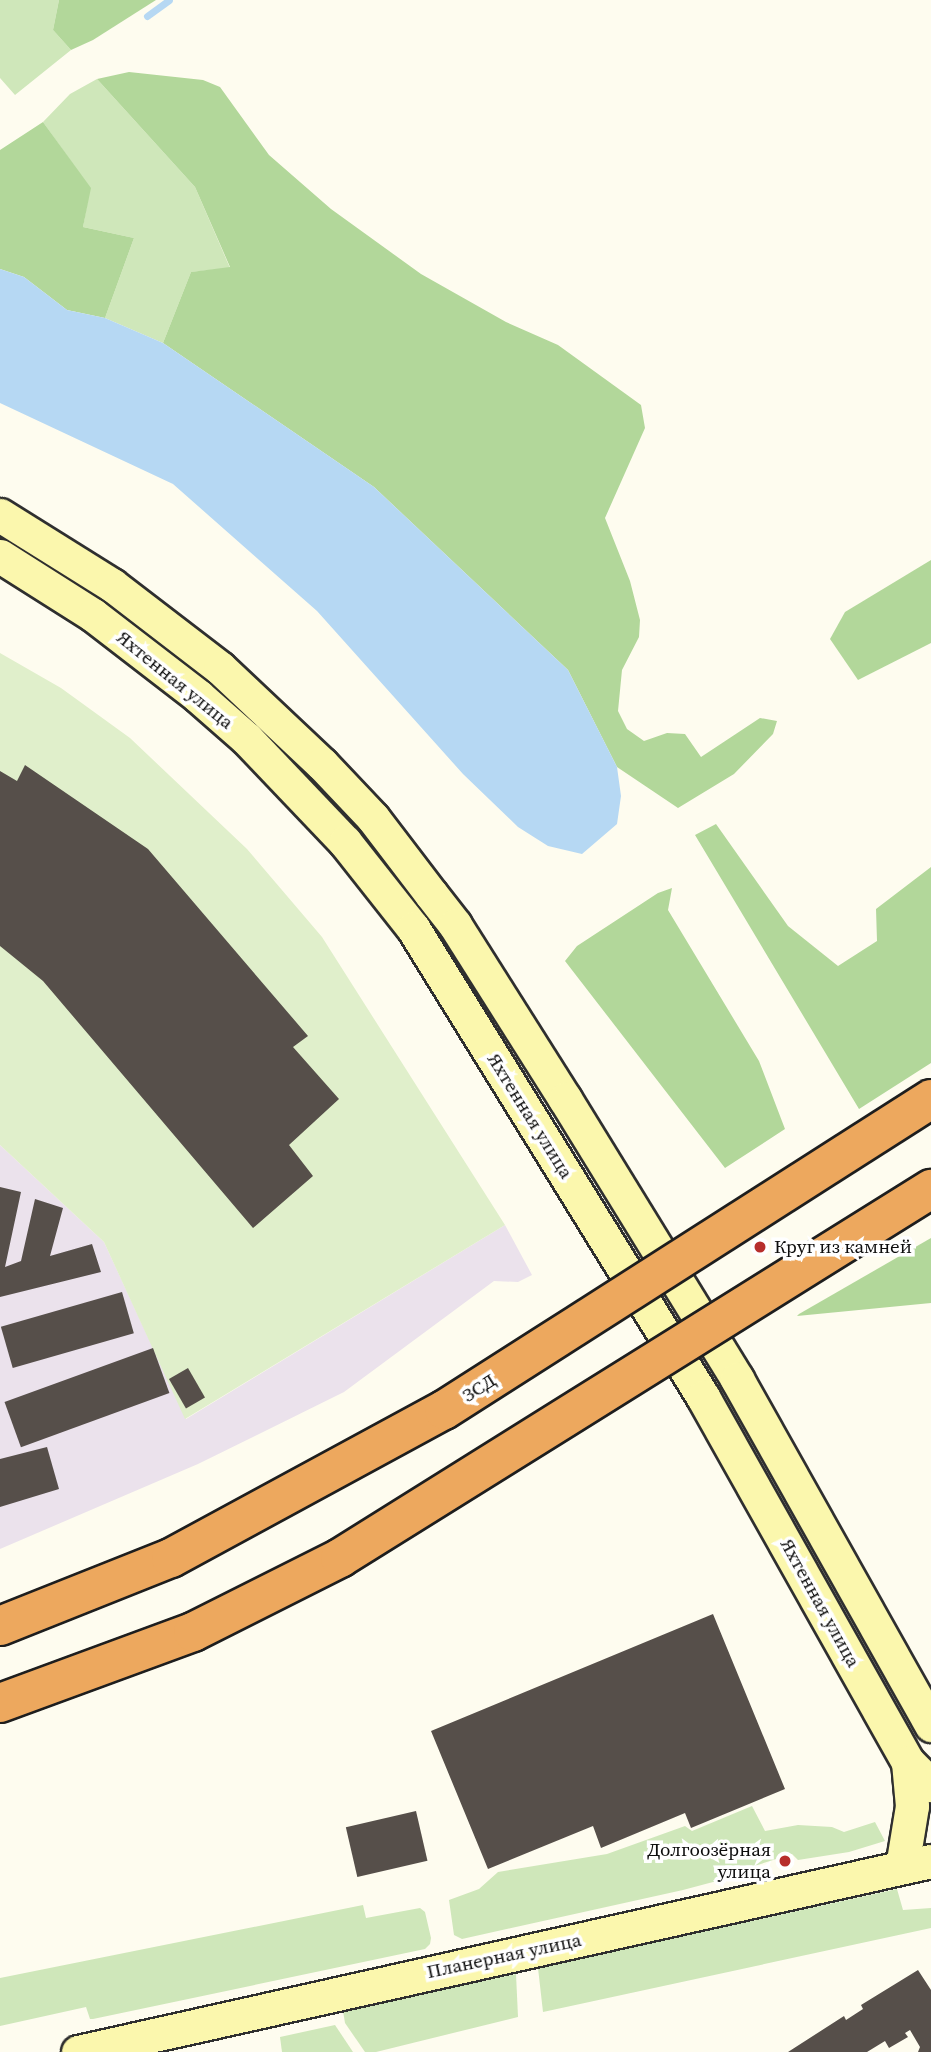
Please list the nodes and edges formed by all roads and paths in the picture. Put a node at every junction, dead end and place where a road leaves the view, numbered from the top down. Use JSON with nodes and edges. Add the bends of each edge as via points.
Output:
{"nodes":[{"id":1,"x":0,"y":515,"type":"edge"},
{"id":2,"x":0,"y":556,"type":"edge"},
{"id":3,"x":931,"y":1099,"type":"edge"},
{"id":4,"x":931,"y":1189,"type":"edge"},
{"id":5,"x":0,"y":1626,"type":"edge"},
{"id":6,"x":0,"y":1703,"type":"edge"},
{"id":7,"x":931,"y":1725,"type":"edge"},
{"id":8,"x":908,"y":1762,"type":"junction"},
{"id":9,"x":931,"y":1785,"type":"edge"},
{"id":10,"x":917,"y":1864,"type":"edge"},
{"id":11,"x":176,"y":2041,"type":"edge"},
{"id":12,"x":119,"y":2047,"type":"edge"},
{"id":13,"x":78,"y":2052,"type":"edge"}],
"edges":[{"from":1,"to":7,"type":"main road","name":"Яхтенная улица","via":[[112,584],[220,668],[373,818],[455,925],[737,1379]]},
{"from":2,"to":8,"type":"main road","name":"Яхтенная улица","via":[[93,615],[247,739],[345,842],[413,928],[703,1397]]},
{"from":3,"to":5,"type":"highway","name":"ЗСД","bridge":true,"via":[[444,1410],[171,1558]]},
{"from":4,"to":6,"type":"highway","bridge":true,"via":[[340,1558],[193,1632]]},
{"from":8,"to":9,"type":"main road","name":"Яхтенная улица"},
{"from":8,"to":10,"type":"main road"},
{"from":10,"to":11,"type":"main road","name":"Планерная улица"},
{"from":11,"to":12,"type":"main road","name":"Планерная улица"},
{"from":12,"to":13,"type":"main road","name":"Планерная улица"}]}
